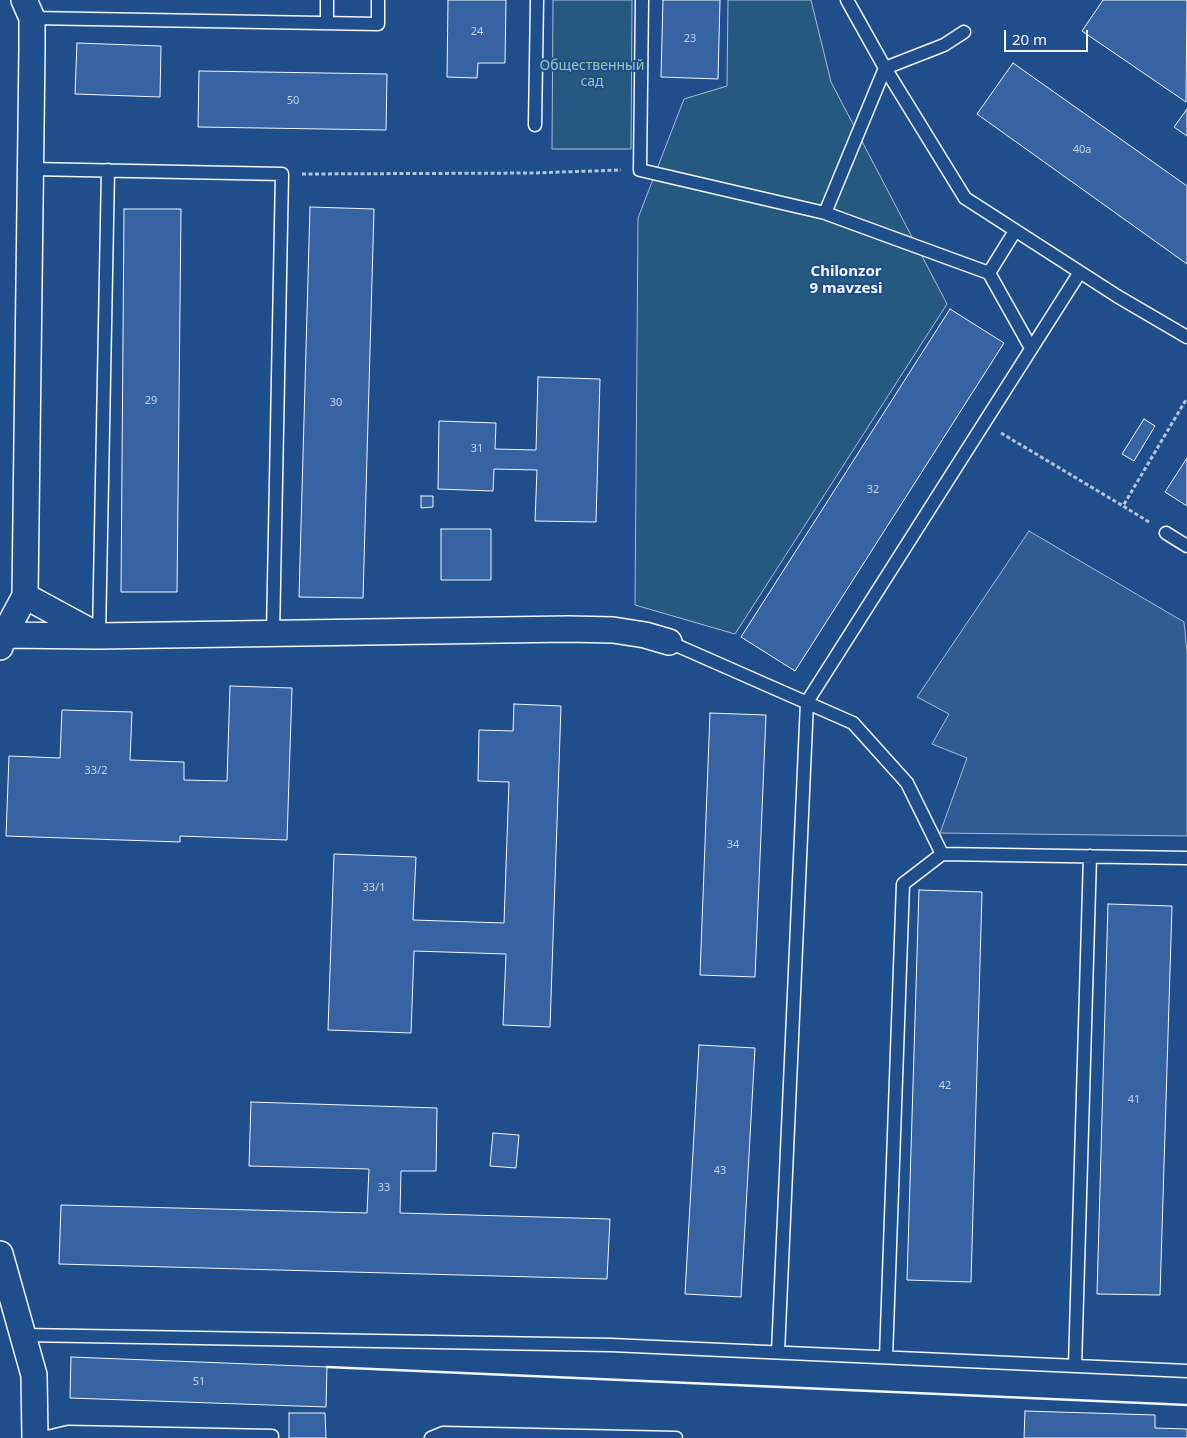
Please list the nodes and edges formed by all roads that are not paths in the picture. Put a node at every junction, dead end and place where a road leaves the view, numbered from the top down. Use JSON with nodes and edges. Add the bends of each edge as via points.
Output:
{"nodes":[{"id":1,"x":327,"y":0,"type":"edge"},
{"id":2,"x":378,"y":0,"type":"edge"},
{"id":3,"x":537,"y":0,"type":"edge"},
{"id":4,"x":642,"y":0,"type":"edge"},
{"id":5,"x":847,"y":0,"type":"edge"},
{"id":6,"x":28,"y":9,"type":"edge"},
{"id":7,"x":327,"y":23,"type":"junction"},
{"id":8,"x":964,"y":32,"type":"dead end"},
{"id":9,"x":885,"y":68,"type":"junction"},
{"id":10,"x":535,"y":125,"type":"dead end"},
{"id":11,"x":31,"y":169,"type":"junction"},
{"id":12,"x":108,"y":170,"type":"junction"},
{"id":13,"x":825,"y":213,"type":"junction"},
{"id":14,"x":1015,"y":230,"type":"junction"},
{"id":15,"x":1080,"y":272,"type":"junction"},
{"id":16,"x":989,"y":273,"type":"junction"},
{"id":17,"x":1187,"y":337,"type":"edge"},
{"id":18,"x":1031,"y":348,"type":"junction"},
{"id":19,"x":1166,"y":532,"type":"road end"},
{"id":20,"x":1187,"y":546,"type":"edge"},
{"id":21,"x":25,"y":597,"type":"junction"},
{"id":22,"x":272,"y":634,"type":"junction"},
{"id":23,"x":1,"y":635,"type":"edge"},
{"id":24,"x":99,"y":636,"type":"junction"},
{"id":25,"x":669,"y":642,"type":"joint"},
{"id":26,"x":807,"y":702,"type":"junction"},
{"id":27,"x":942,"y":854,"type":"junction"},
{"id":28,"x":1090,"y":856,"type":"junction"},
{"id":29,"x":1187,"y":858,"type":"edge"},
{"id":30,"x":0,"y":1254,"type":"edge"},
{"id":31,"x":23,"y":1335,"type":"junction"},
{"id":32,"x":778,"y":1352,"type":"junction"},
{"id":33,"x":886,"y":1357,"type":"junction"},
{"id":34,"x":1074,"y":1366,"type":"junction"},
{"id":35,"x":1187,"y":1371,"type":"edge"},
{"id":36,"x":272,"y":1436,"type":"dead end"},
{"id":37,"x":35,"y":1438,"type":"edge"},
{"id":38,"x":43,"y":1438,"type":"edge"},
{"id":39,"x":430,"y":1438,"type":"edge"},
{"id":40,"x":676,"y":1438,"type":"edge"}],
"edges":[{"from":1,"to":7,"type":"lane"},
{"from":2,"to":7,"type":"lane","via":[[378,24]]},
{"from":3,"to":10,"type":"lane"},
{"from":4,"to":13,"type":"lane","via":[[640,170]]},
{"from":5,"to":9,"type":"lane"},
{"from":6,"to":7,"type":"lane"},
{"from":6,"to":11,"type":"street"},
{"from":8,"to":9,"type":"lane","via":[[944,46]]},
{"from":9,"to":13,"type":"lane"},
{"from":9,"to":14,"type":"lane","via":[[965,198]]},
{"from":11,"to":12,"type":"lane"},
{"from":11,"to":21,"type":"street"},
{"from":12,"to":22,"type":"lane","via":[[282,174]]},
{"from":12,"to":24,"type":"lane"},
{"from":13,"to":16,"type":"lane"},
{"from":14,"to":15,"type":"lane"},
{"from":14,"to":16,"type":"lane"},
{"from":15,"to":17,"type":"lane"},
{"from":15,"to":18,"type":"lane"},
{"from":16,"to":18,"type":"lane"},
{"from":18,"to":26,"type":"lane"},
{"from":19,"to":20,"type":"lane"},
{"from":21,"to":23,"type":"street"},
{"from":21,"to":24,"type":"street"},
{"from":22,"to":24,"type":"street"},
{"from":22,"to":25,"type":"street","via":[[613,630]]},
{"from":23,"to":24,"type":"street"},
{"from":25,"to":26,"type":"lane"},
{"from":26,"to":27,"type":"lane","via":[[853,723],[907,783]]},
{"from":26,"to":32,"type":"lane"},
{"from":27,"to":28,"type":"lane"},
{"from":27,"to":33,"type":"lane","via":[[904,884]]},
{"from":28,"to":29,"type":"lane"},
{"from":28,"to":34,"type":"lane"},
{"from":30,"to":31,"type":"street"},
{"from":31,"to":32,"type":"lane","via":[[601,1345]]},
{"from":31,"to":37,"type":"street","via":[[34,1374]]},
{"from":32,"to":33,"type":"lane"},
{"from":33,"to":34,"type":"lane"},
{"from":34,"to":35,"type":"lane"},
{"from":36,"to":38,"type":"lane","via":[[68,1432]]},
{"from":39,"to":40,"type":"lane","via":[[443,1434]]}]}
